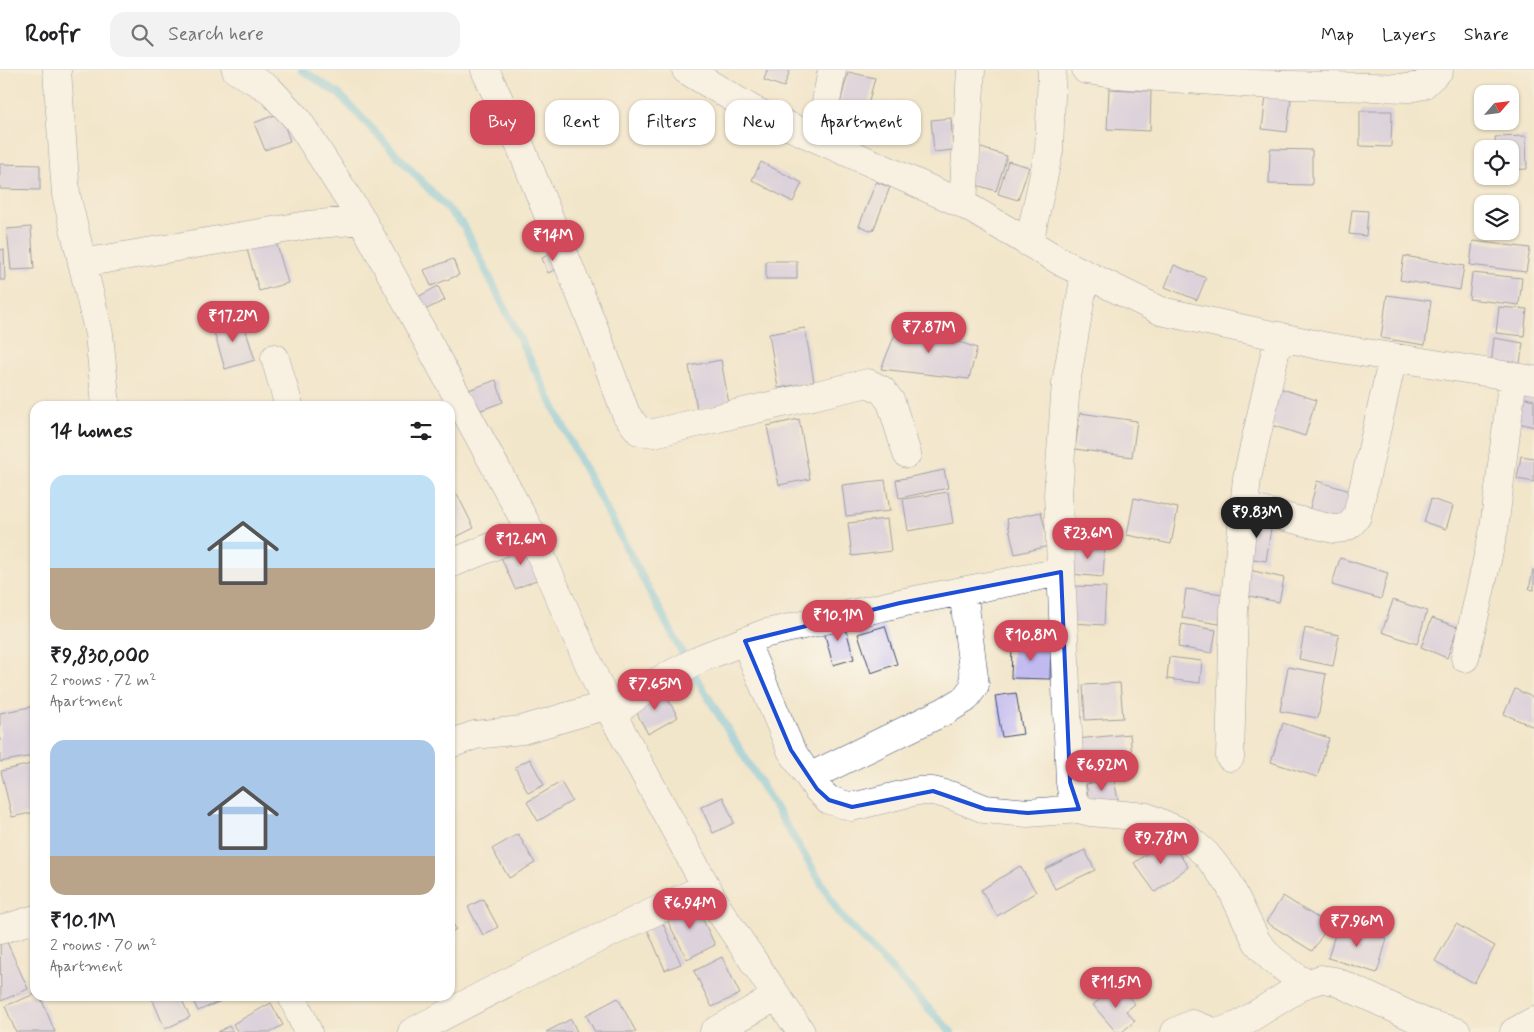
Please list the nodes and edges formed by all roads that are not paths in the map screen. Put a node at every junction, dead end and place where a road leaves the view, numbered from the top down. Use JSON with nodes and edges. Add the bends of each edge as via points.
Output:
{"nodes":[{"id":1,"x":57,"y":70,"type":"edge"},
{"id":2,"x":236,"y":70,"type":"edge"},
{"id":3,"x":485,"y":70,"type":"edge"},
{"id":4,"x":686,"y":70,"type":"edge"},
{"id":5,"x":832,"y":70,"type":"edge"},
{"id":6,"x":971,"y":70,"type":"edge"},
{"id":7,"x":1052,"y":70,"type":"edge"},
{"id":8,"x":1086,"y":70,"type":"edge"},
{"id":9,"x":1439,"y":70,"type":"edge"},
{"id":10,"x":1115,"y":72,"type":"edge"},
{"id":11,"x":1232,"y":76,"type":"edge"},
{"id":12,"x":826,"y":100,"type":"edge"},
{"id":13,"x":803,"y":132,"type":"edge"},
{"id":14,"x":832,"y":145,"type":"edge"},
{"id":15,"x":964,"y":204,"type":"junction"},
{"id":16,"x":362,"y":220,"type":"junction"},
{"id":17,"x":1029,"y":242,"type":"junction"},
{"id":18,"x":82,"y":263,"type":"junction"},
{"id":19,"x":1085,"y":274,"type":"junction"},
{"id":20,"x":1279,"y":336,"type":"junction"},
{"id":21,"x":1393,"y":357,"type":"junction"},
{"id":22,"x":275,"y":358,"type":"dead end"},
{"id":23,"x":1523,"y":378,"type":"edge"},
{"id":24,"x":106,"y":401,"type":"edge"},
{"id":25,"x":288,"y":401,"type":"edge"},
{"id":26,"x":907,"y":454,"type":"dead end"},
{"id":27,"x":1244,"y":507,"type":"junction"},
{"id":28,"x":530,"y":531,"type":"junction"},
{"id":29,"x":455,"y":562,"type":"edge"},
{"id":30,"x":1061,"y":572,"type":"junction"},
{"id":31,"x":963,"y":591,"type":"junction"},
{"id":32,"x":745,"y":641,"type":"junction"},
{"id":33,"x":1465,"y":658,"type":"dead end"},
{"id":34,"x":609,"y":709,"type":"junction"},
{"id":35,"x":455,"y":742,"type":"edge"},
{"id":36,"x":1230,"y":757,"type":"dead end"},
{"id":37,"x":809,"y":778,"type":"junction"},
{"id":38,"x":1079,"y":809,"type":"junction"},
{"id":39,"x":706,"y":887,"type":"junction"},
{"id":40,"x":30,"y":921,"type":"edge"},
{"id":41,"x":0,"y":930,"type":"edge"},
{"id":42,"x":1305,"y":984,"type":"junction"},
{"id":43,"x":777,"y":996,"type":"junction"},
{"id":44,"x":294,"y":1001,"type":"edge"},
{"id":45,"x":1534,"y":1021,"type":"edge"},
{"id":46,"x":1445,"y":1030,"type":"edge"},
{"id":47,"x":308,"y":1032,"type":"edge"},
{"id":48,"x":412,"y":1032,"type":"edge"},
{"id":49,"x":714,"y":1032,"type":"edge"},
{"id":50,"x":801,"y":1032,"type":"edge"},
{"id":51,"x":1175,"y":1032,"type":"edge"},
{"id":52,"x":1214,"y":1032,"type":"edge"},
{"id":53,"x":1220,"y":1032,"type":"edge"},
{"id":54,"x":1514,"y":1032,"type":"edge"}],
"edges":[{"from":1,"to":18,"type":"street","via":[[66,194]]},
{"from":2,"to":16,"type":"street","via":[[269,89],[298,120]]},
{"from":3,"to":26,"type":"street","via":[[517,138],[626,414],[640,430],[654,433],[868,383],[882,390],[891,402]]},
{"from":4,"to":13,"type":"street","via":[[754,110]]},
{"from":5,"to":12,"type":"street"},
{"from":6,"to":15,"type":"street"},
{"from":7,"to":17,"type":"street","via":[[1049,151]]},
{"from":8,"to":10,"type":"street"},
{"from":9,"to":11,"type":"street","via":[[1423,84],[1409,88]]},
{"from":10,"to":11,"type":"street"},
{"from":14,"to":15,"type":"street"},
{"from":15,"to":17,"type":"street"},
{"from":16,"to":18,"type":"street","via":[[308,225]]},
{"from":16,"to":28,"type":"street"},
{"from":17,"to":19,"type":"street"},
{"from":18,"to":24,"type":"street","via":[[99,334]]},
{"from":19,"to":20,"type":"street","via":[[1161,311]]},
{"from":19,"to":30,"type":"street","via":[[1066,383],[1058,494]]},
{"from":20,"to":21,"type":"street"},
{"from":20,"to":27,"type":"street"},
{"from":21,"to":23,"type":"street"},
{"from":21,"to":27,"type":"street","via":[[1357,516],[1352,523],[1344,529],[1333,530]]},
{"from":22,"to":25,"type":"street"},
{"from":23,"to":33,"type":"street"},
{"from":27,"to":36,"type":"street","via":[[1234,610]]},
{"from":28,"to":29,"type":"street"},
{"from":28,"to":34,"type":"street"},
{"from":30,"to":31,"type":"street"},
{"from":30,"to":38,"type":"street","via":[[1070,782],[1073,799]]},
{"from":31,"to":32,"type":"street","via":[[763,634]]},
{"from":31,"to":37,"type":"street","via":[[974,684],[966,698]]},
{"from":32,"to":34,"type":"street","via":[[704,657]]},
{"from":32,"to":37,"type":"street","via":[[791,750]]},
{"from":34,"to":35,"type":"street","via":[[522,730],[475,735]]},
{"from":34,"to":39,"type":"street"},
{"from":37,"to":38,"type":"street","via":[[829,800],[852,807],[917,791],[933,791],[985,809],[1028,813]]},
{"from":38,"to":42,"type":"street","via":[[1146,817],[1180,831],[1206,854],[1228,882],[1257,942],[1272,959]]},
{"from":39,"to":43,"type":"street"},
{"from":39,"to":48,"type":"street"},
{"from":40,"to":41,"type":"street"},
{"from":42,"to":46,"type":"street","via":[[1334,981]]},
{"from":42,"to":53,"type":"street","via":[[1240,1025]]},
{"from":43,"to":49,"type":"street"},
{"from":43,"to":50,"type":"street"},
{"from":44,"to":47,"type":"street"},
{"from":45,"to":54,"type":"street"},
{"from":51,"to":52,"type":"street","via":[[1192,1024]]}]}
